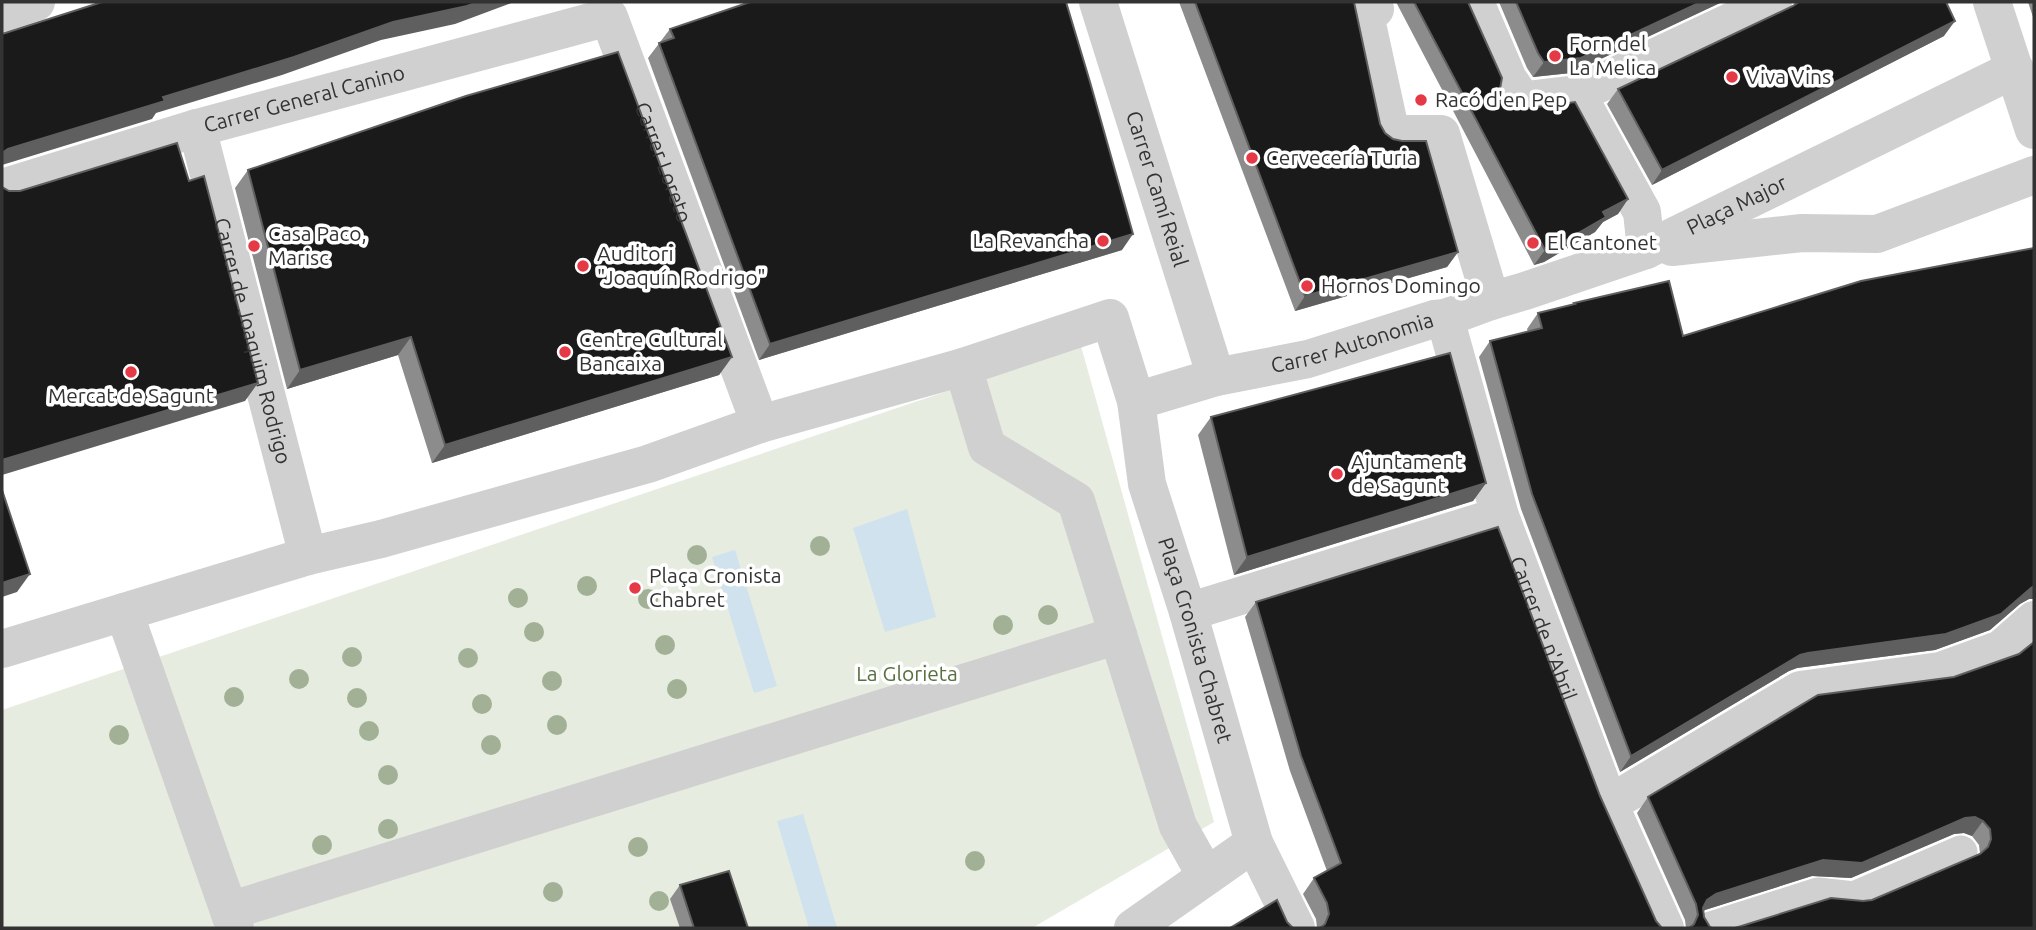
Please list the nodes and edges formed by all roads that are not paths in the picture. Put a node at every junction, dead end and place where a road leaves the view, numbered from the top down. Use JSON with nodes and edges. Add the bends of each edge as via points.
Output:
{"nodes":[{"id":1,"x":36,"y":2,"type":"edge"},
{"id":2,"x":1098,"y":2,"type":"edge"},
{"id":3,"x":1475,"y":2,"type":"edge"},
{"id":4,"x":1773,"y":2,"type":"edge"},
{"id":5,"x":1992,"y":2,"type":"edge"},
{"id":6,"x":1375,"y":9,"type":"dead end"},
{"id":7,"x":2,"y":13,"type":"edge"},
{"id":8,"x":609,"y":18,"type":"joint"},
{"id":9,"x":2015,"y":69,"type":"junction"},
{"id":10,"x":1577,"y":94,"type":"junction"},
{"id":11,"x":197,"y":128,"type":"junction"},
{"id":12,"x":2034,"y":130,"type":"edge"},
{"id":13,"x":2034,"y":175,"type":"edge"},
{"id":14,"x":2,"y":188,"type":"edge"},
{"id":15,"x":1646,"y":250,"type":"junction"},
{"id":16,"x":1491,"y":301,"type":"junction"},
{"id":17,"x":1444,"y":318,"type":"junction"},
{"id":18,"x":963,"y":367,"type":"junction"},
{"id":19,"x":1216,"y":377,"type":"junction"},
{"id":20,"x":1136,"y":401,"type":"junction"},
{"id":21,"x":760,"y":424,"type":"junction"},
{"id":22,"x":1500,"y":516,"type":"junction"},
{"id":23,"x":307,"y":556,"type":"junction"},
{"id":24,"x":124,"y":612,"type":"junction"},
{"id":25,"x":1188,"y":612,"type":"junction"},
{"id":26,"x":2034,"y":620,"type":"edge"},
{"id":27,"x":1118,"y":635,"type":"junction"},
{"id":28,"x":2,"y":649,"type":"edge"},
{"id":29,"x":1609,"y":804,"type":"junction"},
{"id":30,"x":1254,"y":843,"type":"junction"},
{"id":31,"x":1961,"y":852,"type":"dead end"},
{"id":32,"x":1206,"y":876,"type":"junction"},
{"id":33,"x":232,"y":920,"type":"edge"},
{"id":34,"x":1133,"y":928,"type":"edge"},
{"id":35,"x":1296,"y":928,"type":"edge"},
{"id":36,"x":1665,"y":928,"type":"edge"},
{"id":37,"x":1711,"y":928,"type":"edge"}],
"edges":[{"from":1,"to":7,"type":"street"},
{"from":2,"to":19,"type":"street","name":"Carrer Camí Reial"},
{"from":3,"to":10,"type":"street","via":[[1517,101]]},
{"from":4,"to":10,"type":"street"},
{"from":5,"to":9,"type":"street"},
{"from":6,"to":16,"type":"street","via":[[1364,10],[1391,134],[1441,134]]},
{"from":8,"to":11,"type":"street","name":"Carrer General Canino"},
{"from":8,"to":21,"type":"street","name":"Carrer Loreto"},
{"from":9,"to":12,"type":"street"},
{"from":9,"to":15,"type":"street","name":"Plaça Major"},
{"from":10,"to":15,"type":"street","via":[[1642,212]]},
{"from":11,"to":14,"type":"street","name":"Carrer General Canino"},
{"from":11,"to":23,"type":"street","name":"Carrer de Joaquim Rodrigo"},
{"from":13,"to":15,"type":"street","name":"Plaça Major","via":[[1877,234],[1802,233]]},
{"from":15,"to":16,"type":"street","name":"Carrer Autonomia"},
{"from":16,"to":17,"type":"street","name":"Carrer Autonomia"},
{"from":17,"to":19,"type":"street","name":"Carrer Autonomia","via":[[1308,359]]},
{"from":17,"to":22,"type":"street","name":"Carrer de n'Abril"},
{"from":18,"to":20,"type":"street","name":"Plaça Cronista Chabret","via":[[1110,318]]},
{"from":18,"to":21,"type":"street","name":"Plaça Cronista Chabret"},
{"from":18,"to":27,"type":"street","via":[[987,447],[1076,501]]},
{"from":19,"to":20,"type":"street","name":"Carrer Autonomia"},
{"from":20,"to":25,"type":"street","name":"Plaça Cronista Chabret","via":[[1147,484]]},
{"from":21,"to":23,"type":"street","name":"Plaça Cronista Chabret","via":[[648,464]]},
{"from":22,"to":25,"type":"street"},
{"from":22,"to":29,"type":"street","name":"Carrer de n'Abril"},
{"from":23,"to":24,"type":"street","name":"Plaça Cronista Chabret"},
{"from":24,"to":28,"type":"street","name":"Plaça Cronista Chabret"},
{"from":24,"to":33,"type":"street"},
{"from":25,"to":30,"type":"street","name":"Plaça Cronista Chabret"},
{"from":26,"to":29,"type":"street","via":[[2001,649],[1940,671],[1800,690]]},
{"from":27,"to":32,"type":"street","via":[[1178,826]]},
{"from":27,"to":33,"type":"street"},
{"from":29,"to":36,"type":"street","name":"Carrer de n'Abril"},
{"from":30,"to":32,"type":"street"},
{"from":30,"to":35,"type":"street","name":"Plaça Cronista Chabret"},
{"from":31,"to":37,"type":"lane","via":[[1854,898],[1818,894]]},
{"from":32,"to":34,"type":"street"}]}
